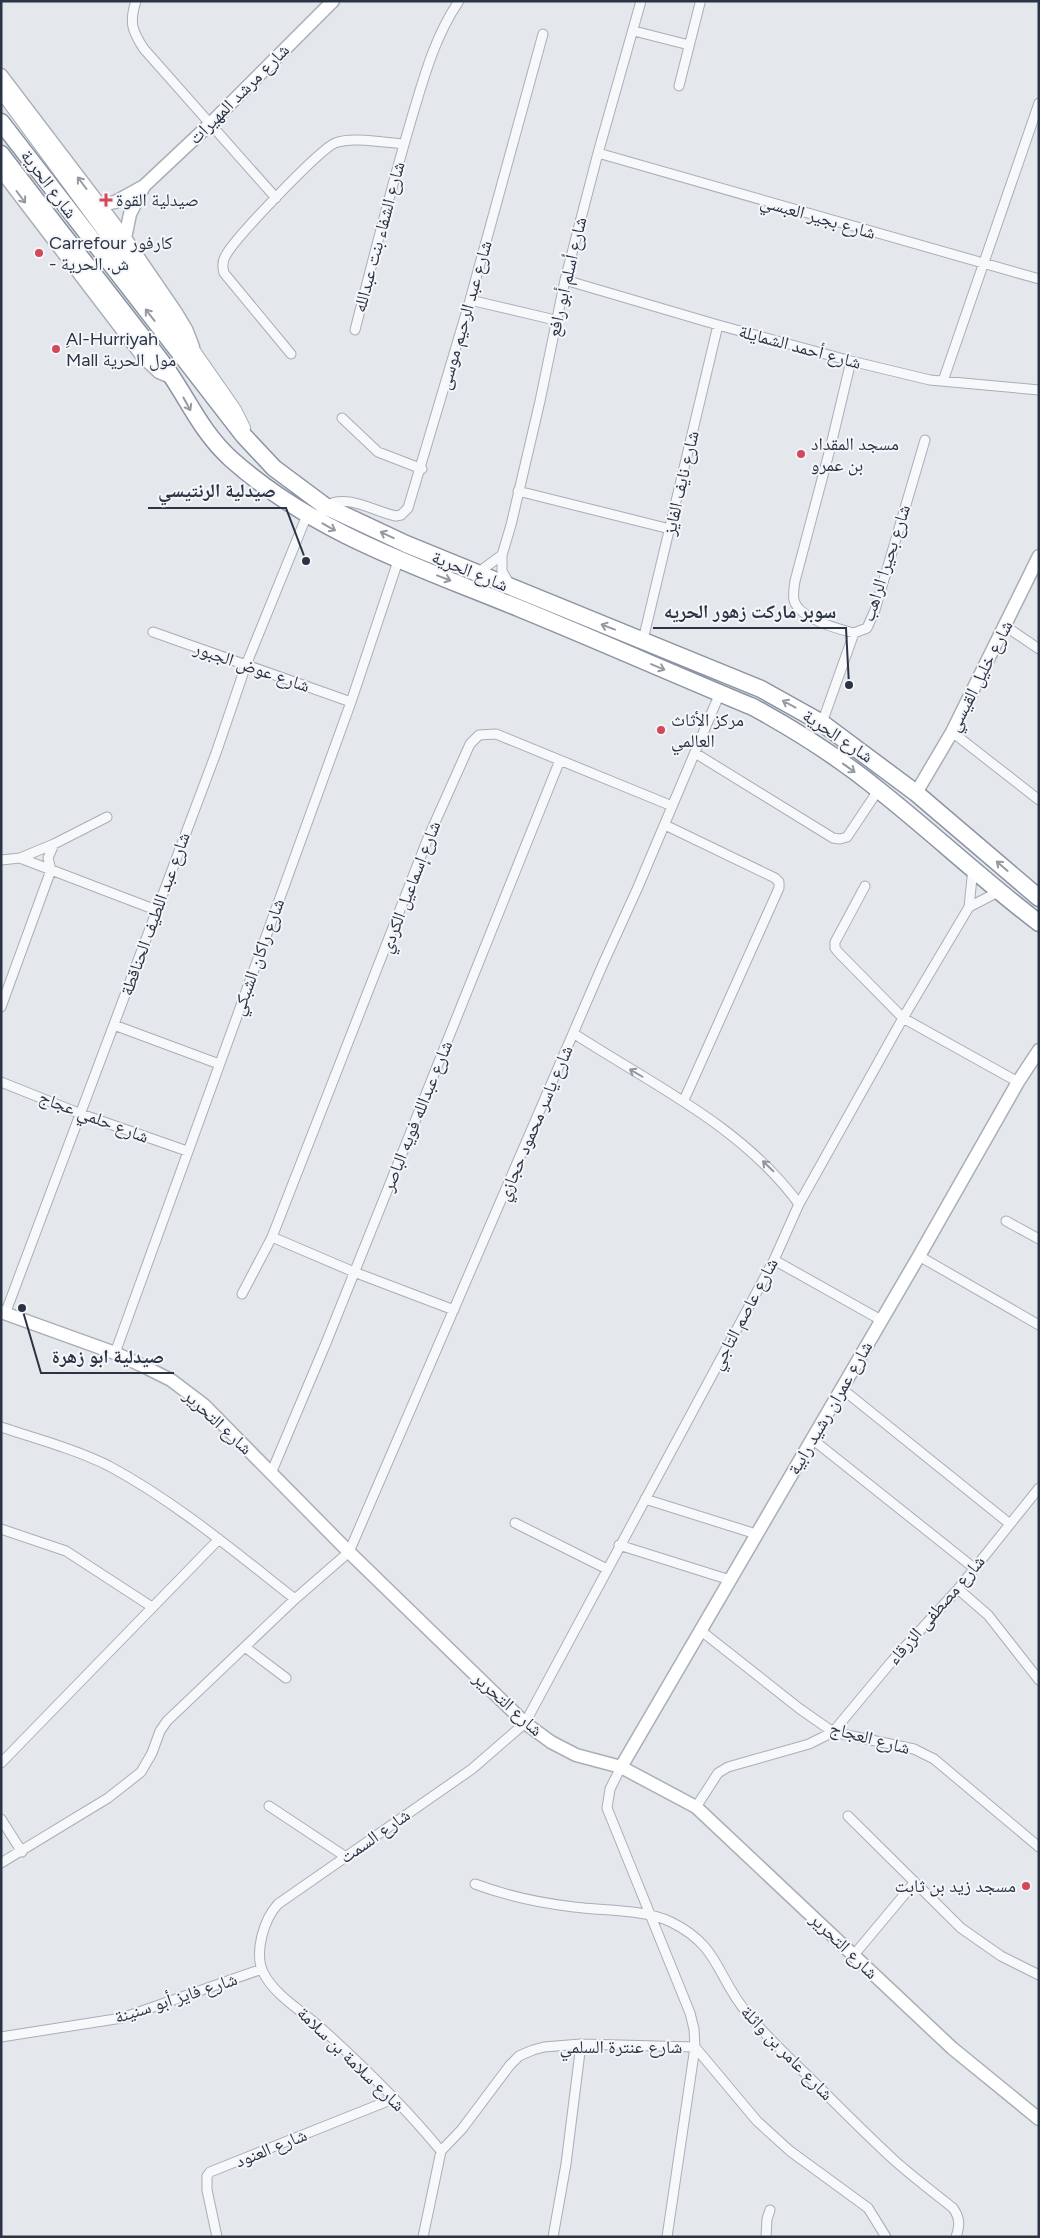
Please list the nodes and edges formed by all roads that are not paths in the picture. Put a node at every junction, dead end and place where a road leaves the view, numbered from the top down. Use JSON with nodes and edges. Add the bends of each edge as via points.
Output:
{"nodes":[{"id":1,"x":136,"y":1,"type":"edge"},
{"id":2,"x":333,"y":1,"type":"edge"},
{"id":3,"x":459,"y":1,"type":"edge"},
{"id":4,"x":641,"y":1,"type":"edge"},
{"id":5,"x":700,"y":3,"type":"dead end"},
{"id":6,"x":634,"y":31,"type":"junction"},
{"id":7,"x":543,"y":34,"type":"dead end"},
{"id":8,"x":689,"y":45,"type":"junction"},
{"id":9,"x":1,"y":75,"type":"edge"},
{"id":10,"x":679,"y":86,"type":"dead end"},
{"id":11,"x":1,"y":90,"type":"edge"},
{"id":12,"x":1039,"y":102,"type":"edge"},
{"id":13,"x":1,"y":122,"type":"edge"},
{"id":14,"x":210,"y":124,"type":"junction"},
{"id":15,"x":404,"y":144,"type":"junction"},
{"id":16,"x":598,"y":153,"type":"junction"},
{"id":17,"x":1,"y":154,"type":"edge"},
{"id":18,"x":1,"y":171,"type":"edge"},
{"id":19,"x":144,"y":186,"type":"junction"},
{"id":20,"x":276,"y":198,"type":"junction"},
{"id":21,"x":99,"y":205,"type":"junction"},
{"id":22,"x":125,"y":238,"type":"junction"},
{"id":23,"x":982,"y":264,"type":"junction"},
{"id":24,"x":1039,"y":279,"type":"edge"},
{"id":25,"x":565,"y":280,"type":"junction"},
{"id":26,"x":470,"y":300,"type":"junction"},
{"id":27,"x":555,"y":320,"type":"junction"},
{"id":28,"x":718,"y":325,"type":"junction"},
{"id":29,"x":355,"y":330,"type":"dead end"},
{"id":30,"x":195,"y":354,"type":"junction"},
{"id":31,"x":292,"y":354,"type":"dead end"},
{"id":32,"x":851,"y":361,"type":"junction"},
{"id":33,"x":173,"y":378,"type":"junction"},
{"id":34,"x":943,"y":381,"type":"junction"},
{"id":35,"x":1039,"y":390,"type":"edge"},
{"id":36,"x":342,"y":418,"type":"dead end"},
{"id":37,"x":244,"y":436,"type":"junction"},
{"id":38,"x":925,"y":440,"type":"dead end"},
{"id":39,"x":422,"y":469,"type":"junction"},
{"id":40,"x":518,"y":491,"type":"junction"},
{"id":41,"x":324,"y":506,"type":"junction"},
{"id":42,"x":307,"y":515,"type":"junction"},
{"id":43,"x":670,"y":529,"type":"junction"},
{"id":44,"x":502,"y":555,"type":"junction"},
{"id":45,"x":1039,"y":556,"type":"edge"},
{"id":46,"x":398,"y":561,"type":"junction"},
{"id":47,"x":476,"y":574,"type":"junction"},
{"id":48,"x":511,"y":587,"type":"junction"},
{"id":49,"x":1005,"y":626,"type":"junction"},
{"id":50,"x":153,"y":632,"type":"dead end"},
{"id":51,"x":854,"y":633,"type":"junction"},
{"id":52,"x":643,"y":640,"type":"junction"},
{"id":53,"x":1039,"y":649,"type":"edge"},
{"id":54,"x":246,"y":665,"type":"junction"},
{"id":55,"x":720,"y":693,"type":"junction"},
{"id":56,"x":351,"y":702,"type":"junction"},
{"id":57,"x":822,"y":723,"type":"junction"},
{"id":58,"x":952,"y":732,"type":"junction"},
{"id":59,"x":696,"y":753,"type":"junction"},
{"id":60,"x":560,"y":760,"type":"junction"},
{"id":61,"x":879,"y":789,"type":"junction"},
{"id":62,"x":916,"y":793,"type":"junction"},
{"id":63,"x":1039,"y":800,"type":"edge"},
{"id":64,"x":672,"y":806,"type":"junction"},
{"id":65,"x":107,"y":816,"type":"dead end"},
{"id":66,"x":665,"y":825,"type":"junction"},
{"id":67,"x":54,"y":844,"type":"junction"},
{"id":68,"x":20,"y":858,"type":"junction"},
{"id":69,"x":1,"y":860,"type":"edge"},
{"id":70,"x":972,"y":868,"type":"junction"},
{"id":71,"x":50,"y":870,"type":"junction"},
{"id":72,"x":866,"y":886,"type":"dead end"},
{"id":73,"x":1000,"y":891,"type":"junction"},
{"id":74,"x":1039,"y":898,"type":"edge"},
{"id":75,"x":969,"y":907,"type":"junction"},
{"id":76,"x":1019,"y":908,"type":"junction"},
{"id":77,"x":156,"y":910,"type":"junction"},
{"id":78,"x":1039,"y":923,"type":"edge"},
{"id":79,"x":1039,"y":935,"type":"edge"},
{"id":80,"x":1,"y":1006,"type":"edge"},
{"id":81,"x":904,"y":1018,"type":"junction"},
{"id":82,"x":114,"y":1025,"type":"junction"},
{"id":83,"x":573,"y":1033,"type":"junction"},
{"id":84,"x":1039,"y":1050,"type":"edge"},
{"id":85,"x":219,"y":1064,"type":"junction"},
{"id":86,"x":1,"y":1082,"type":"edge"},
{"id":87,"x":1018,"y":1082,"type":"junction"},
{"id":88,"x":684,"y":1100,"type":"junction"},
{"id":89,"x":81,"y":1114,"type":"junction"},
{"id":90,"x":187,"y":1151,"type":"junction"},
{"id":91,"x":800,"y":1204,"type":"junction"},
{"id":92,"x":1006,"y":1221,"type":"dead end"},
{"id":93,"x":272,"y":1237,"type":"junction"},
{"id":94,"x":1039,"y":1239,"type":"edge"},
{"id":95,"x":919,"y":1256,"type":"junction"},
{"id":96,"x":774,"y":1260,"type":"junction"},
{"id":97,"x":354,"y":1272,"type":"junction"},
{"id":98,"x":242,"y":1294,"type":"dead end"},
{"id":99,"x":454,"y":1310,"type":"junction"},
{"id":100,"x":3,"y":1313,"type":"edge"},
{"id":101,"x":881,"y":1320,"type":"junction"},
{"id":102,"x":1039,"y":1325,"type":"edge"},
{"id":103,"x":115,"y":1353,"type":"junction"},
{"id":104,"x":841,"y":1388,"type":"junction"},
{"id":105,"x":1,"y":1427,"type":"edge"},
{"id":106,"x":812,"y":1439,"type":"junction"},
{"id":107,"x":272,"y":1471,"type":"junction"},
{"id":108,"x":1037,"y":1494,"type":"edge"},
{"id":109,"x":645,"y":1499,"type":"junction"},
{"id":110,"x":515,"y":1524,"type":"dead end"},
{"id":111,"x":1010,"y":1524,"type":"junction"},
{"id":112,"x":1,"y":1530,"type":"edge"},
{"id":113,"x":756,"y":1534,"type":"junction"},
{"id":114,"x":219,"y":1539,"type":"junction"},
{"id":115,"x":619,"y":1545,"type":"junction"},
{"id":116,"x":349,"y":1552,"type":"junction"},
{"id":117,"x":974,"y":1568,"type":"junction"},
{"id":118,"x":607,"y":1569,"type":"junction"},
{"id":119,"x":730,"y":1580,"type":"junction"},
{"id":120,"x":958,"y":1589,"type":"junction"},
{"id":121,"x":295,"y":1599,"type":"junction"},
{"id":122,"x":152,"y":1607,"type":"junction"},
{"id":123,"x":700,"y":1630,"type":"junction"},
{"id":124,"x":244,"y":1647,"type":"junction"},
{"id":125,"x":286,"y":1678,"type":"dead end"},
{"id":126,"x":1039,"y":1680,"type":"edge"},
{"id":127,"x":525,"y":1723,"type":"junction"},
{"id":128,"x":832,"y":1732,"type":"junction"},
{"id":129,"x":1,"y":1763,"type":"edge"},
{"id":130,"x":621,"y":1767,"type":"junction"},
{"id":131,"x":269,"y":1806,"type":"dead end"},
{"id":132,"x":696,"y":1807,"type":"junction"},
{"id":133,"x":848,"y":1816,"type":"dead end"},
{"id":134,"x":1,"y":1819,"type":"edge"},
{"id":135,"x":1039,"y":1847,"type":"edge"},
{"id":136,"x":22,"y":1852,"type":"junction"},
{"id":137,"x":346,"y":1857,"type":"junction"},
{"id":138,"x":1,"y":1863,"type":"edge"},
{"id":139,"x":914,"y":1883,"type":"junction"},
{"id":140,"x":475,"y":1884,"type":"dead end"},
{"id":141,"x":650,"y":1915,"type":"junction"},
{"id":142,"x":853,"y":1956,"type":"junction"},
{"id":143,"x":262,"y":1969,"type":"junction"},
{"id":144,"x":1039,"y":1975,"type":"edge"},
{"id":145,"x":1,"y":2037,"type":"edge"},
{"id":146,"x":581,"y":2044,"type":"junction"},
{"id":147,"x":695,"y":2047,"type":"junction"},
{"id":148,"x":393,"y":2098,"type":"junction"},
{"id":149,"x":1039,"y":2119,"type":"edge"},
{"id":150,"x":441,"y":2151,"type":"junction"},
{"id":151,"x":770,"y":2210,"type":"dead end"},
{"id":152,"x":217,"y":2237,"type":"edge"},
{"id":153,"x":423,"y":2237,"type":"edge"},
{"id":154,"x":553,"y":2237,"type":"edge"},
{"id":155,"x":667,"y":2237,"type":"edge"},
{"id":156,"x":766,"y":2237,"type":"edge"},
{"id":157,"x":886,"y":2237,"type":"edge"},
{"id":158,"x":956,"y":2237,"type":"edge"}],
"edges":[{"from":1,"to":14,"type":"street","via":[[133,31],[144,49]]},
{"from":2,"to":14,"type":"street","name":"شارع مرشد المهيرات"},
{"from":3,"to":15,"type":"street","name":"شارع الشفاء بنت عبدالله","via":[[434,48]]},
{"from":4,"to":6,"type":"street","name":"شارع أسلم أبو رافع"},
{"from":5,"to":8,"type":"street"},
{"from":6,"to":8,"type":"street"},
{"from":6,"to":16,"type":"street","name":"شارع أسلم أبو رافع"},
{"from":7,"to":26,"type":"street","name":"شارع عبد الرحيم موسى"},
{"from":8,"to":10,"type":"street"},
{"from":21,"to":9,"type":"street","one_way":true},
{"from":11,"to":30,"type":"main road"},
{"from":12,"to":23,"type":"street"},
{"from":37,"to":13,"type":"highway","name":"شارع الحرية","one_way":true},
{"from":14,"to":19,"type":"street","name":"شارع مرشد المهيرات"},
{"from":14,"to":20,"type":"street"},
{"from":15,"to":20,"type":"street","name":"شارع الشفاء بنت عبدالله","via":[[356,140],[337,142],[321,153]]},
{"from":15,"to":29,"type":"street","name":"شارع الشفاء بنت عبدالله"},
{"from":16,"to":23,"type":"street","name":"شارع بجير العبسي"},
{"from":16,"to":25,"type":"street","name":"شارع أسلم أبو رافع"},
{"from":17,"to":33,"type":"highway","name":"شارع الحرية"},
{"from":18,"to":33,"type":"street","one_way":true,"via":[[143,357],[159,372]]},
{"from":19,"to":21,"type":"street","name":"شارع مرشد المهيرات","via":[[115,202]]},
{"from":19,"to":22,"type":"street","name":"شارع مرشد المهيرات","via":[[130,214]]},
{"from":20,"to":31,"type":"street","name":"شارع الشفاء بنت عبدالله","via":[[232,245],[222,267]]},
{"from":21,"to":22,"type":"street"},
{"from":22,"to":30,"type":"street","via":[[181,322]]},
{"from":23,"to":24,"type":"street","name":"شارع بجير العبسي"},
{"from":23,"to":34,"type":"street"},
{"from":25,"to":27,"type":"street","name":"شارع أسلم أبو رافع"},
{"from":25,"to":28,"type":"street","name":"شارع أحمد الشمايلة"},
{"from":26,"to":27,"type":"street"},
{"from":26,"to":39,"type":"street","name":"شارع عبد الرحيم موسى"},
{"from":27,"to":40,"type":"street","name":"شارع أسلم أبو رافع"},
{"from":28,"to":32,"type":"street","name":"شارع أحمد الشمايلة"},
{"from":28,"to":43,"type":"street","name":"شارع نايف الفايز"},
{"from":30,"to":37,"type":"main road","via":[[234,410]]},
{"from":32,"to":34,"type":"street","name":"شارع أحمد الشمايلة"},
{"from":32,"to":51,"type":"street","name":"شارع بحيرا الراهب","via":[[797,570],[794,599],[804,614]]},
{"from":33,"to":42,"type":"highway","name":"شارع الحرية","one_way":true,"via":[[200,424],[225,452]]},
{"from":34,"to":35,"type":"street","name":"شارع أحمد الشمايلة"},
{"from":36,"to":39,"type":"street","via":[[378,452]]},
{"from":37,"to":41,"type":"highway","name":"شارع الحرية","via":[[274,468]]},
{"from":38,"to":51,"type":"street","name":"شارع بحيرا الراهب","via":[[875,610],[867,628]]},
{"from":39,"to":41,"type":"street","name":"شارع عبد الرحيم موسى","via":[[408,508],[401,515],[391,515],[346,500]]},
{"from":40,"to":43,"type":"street"},
{"from":40,"to":44,"type":"street","name":"شارع أسلم أبو رافع"},
{"from":47,"to":41,"type":"highway","name":"شارع الحرية","one_way":true},
{"from":42,"to":46,"type":"highway","name":"شارع الحرية","one_way":true},
{"from":42,"to":54,"type":"street","name":"شارع عبد اللطيف الحناقطة"},
{"from":43,"to":52,"type":"street","name":"شارع نايف الفايز"},
{"from":44,"to":47,"type":"street"},
{"from":44,"to":48,"type":"street","name":"شارع أسلم أبو رافع","via":[[502,571]]},
{"from":45,"to":49,"type":"street","name":"شارع خليل القيسي"},
{"from":46,"to":55,"type":"highway","name":"شارع الحرية","one_way":true,"via":[[520,608]]},
{"from":46,"to":56,"type":"street","name":"شارع راكان الشبكي"},
{"from":47,"to":48,"type":"highway","name":"شارع الحرية"},
{"from":52,"to":48,"type":"highway","name":"شارع الحرية","one_way":true},
{"from":49,"to":53,"type":"street"},
{"from":49,"to":58,"type":"street","name":"شارع خليل القيسي"},
{"from":50,"to":54,"type":"street","name":"شارع عوض الجبور"},
{"from":51,"to":57,"type":"street"},
{"from":57,"to":52,"type":"highway","name":"شارع الحرية","one_way":true,"via":[[761,689]]},
{"from":54,"to":56,"type":"street","name":"شارع عوض الجبور"},
{"from":54,"to":77,"type":"street","name":"شارع عبد اللطيف الحناقطة"},
{"from":55,"to":59,"type":"street","name":"شارع ياسر محمود حجازي"},
{"from":55,"to":61,"type":"highway","name":"شارع الحرية","one_way":true,"via":[[753,707],[809,739]]},
{"from":56,"to":85,"type":"street","name":"شارع راكان الشبكي"},
{"from":57,"to":62,"type":"highway","name":"شارع الحرية"},
{"from":58,"to":62,"type":"street","name":"شارع خليل القيسي"},
{"from":58,"to":63,"type":"street"},
{"from":59,"to":61,"type":"street","via":[[833,838],[846,837]]},
{"from":59,"to":64,"type":"street","name":"شارع ياسر محمود حجازي"},
{"from":60,"to":64,"type":"street","name":"شارع إسماعيل الكردي"},
{"from":60,"to":93,"type":"street","name":"شارع إسماعيل الكردي","via":[[496,734],[479,735],[470,744],[428,838]]},
{"from":60,"to":97,"type":"street","name":"شارع عبدالله فويه الباصر"},
{"from":61,"to":70,"type":"highway","name":"شارع الحرية"},
{"from":74,"to":62,"type":"highway","name":"شارع الحرية","one_way":true},
{"from":64,"to":66,"type":"street","name":"شارع ياسر محمود حجازي"},
{"from":65,"to":67,"type":"street"},
{"from":66,"to":83,"type":"street","name":"شارع ياسر محمود حجازي"},
{"from":66,"to":88,"type":"street","via":[[779,882]]},
{"from":67,"to":68,"type":"street"},
{"from":67,"to":71,"type":"street","via":[[48,858]]},
{"from":68,"to":69,"type":"street"},
{"from":68,"to":71,"type":"street"},
{"from":70,"to":73,"type":"highway","name":"شارع الحرية"},
{"from":70,"to":75,"type":"street","name":"شارع عاصم التاجي"},
{"from":71,"to":77,"type":"street"},
{"from":71,"to":80,"type":"street"},
{"from":72,"to":81,"type":"street","via":[[835,942],[835,948]]},
{"from":73,"to":75,"type":"street"},
{"from":73,"to":76,"type":"highway","name":"شارع الحرية"},
{"from":75,"to":81,"type":"street","name":"شارع عاصم التاجي"},
{"from":76,"to":78,"type":"highway","name":"شارع الحرية"},
{"from":76,"to":79,"type":"highway"},
{"from":77,"to":82,"type":"street","name":"شارع عبد اللطيف الحناقطة"},
{"from":81,"to":87,"type":"street"},
{"from":81,"to":91,"type":"street","name":"شارع عاصم التاجي"},
{"from":82,"to":85,"type":"street"},
{"from":82,"to":89,"type":"street","name":"شارع عبد اللطيف الحناقطة"},
{"from":88,"to":83,"type":"street","one_way":true},
{"from":83,"to":99,"type":"street","name":"شارع ياسر محمود حجازي"},
{"from":84,"to":87,"type":"street","name":"شارع عمران رشيد رابية"},
{"from":85,"to":90,"type":"street","name":"شارع راكان الشبكي"},
{"from":86,"to":89,"type":"street","name":"شارع حلمي عجاج"},
{"from":87,"to":95,"type":"street","name":"شارع عمران رشيد رابية"},
{"from":91,"to":88,"type":"street","one_way":true,"via":[[780,1178],[755,1154]]},
{"from":89,"to":90,"type":"street","name":"شارع حلمي عجاج"},
{"from":89,"to":100,"type":"street","name":"شارع عبد اللطيف الحناقطة"},
{"from":90,"to":103,"type":"street","name":"شارع راكان الشبكي"},
{"from":91,"to":96,"type":"street","name":"شارع عاصم التاجي"},
{"from":92,"to":94,"type":"street"},
{"from":93,"to":97,"type":"street"},
{"from":93,"to":98,"type":"street","name":"شارع إسماعيل الكردي"},
{"from":95,"to":101,"type":"street","name":"شارع عمران رشيد رابية"},
{"from":95,"to":102,"type":"street"},
{"from":96,"to":101,"type":"street"},
{"from":96,"to":109,"type":"street","name":"شارع عاصم التاجي"},
{"from":97,"to":99,"type":"street"},
{"from":97,"to":107,"type":"street","name":"شارع عبدالله فويه الباصر"},
{"from":99,"to":116,"type":"street","name":"شارع ياسر محمود حجازي"},
{"from":100,"to":103,"type":"street","name":"شارع التحرير"},
{"from":101,"to":104,"type":"street","name":"شارع عمران رشيد رابية"},
{"from":103,"to":107,"type":"street","name":"شارع التحرير","via":[[170,1380],[198,1400]]},
{"from":104,"to":106,"type":"street","name":"شارع عمران رشيد رابية"},
{"from":104,"to":111,"type":"street"},
{"from":105,"to":114,"type":"street","via":[[108,1466],[160,1497]]},
{"from":106,"to":113,"type":"street","name":"شارع عمران رشيد رابية"},
{"from":106,"to":117,"type":"street"},
{"from":107,"to":116,"type":"street","name":"شارع التحرير"},
{"from":108,"to":111,"type":"street","name":"شارع مصطفى الزرقاء"},
{"from":109,"to":113,"type":"street"},
{"from":109,"to":115,"type":"street","name":"شارع عاصم التاجي"},
{"from":110,"to":118,"type":"street"},
{"from":111,"to":117,"type":"street","name":"شارع مصطفى الزرقاء"},
{"from":112,"to":122,"type":"street","via":[[66,1551]]},
{"from":113,"to":119,"type":"street","name":"شارع عمران رشيد رابية"},
{"from":114,"to":121,"type":"street"},
{"from":114,"to":122,"type":"street"},
{"from":115,"to":118,"type":"street","name":"شارع عاصم التاجي"},
{"from":115,"to":119,"type":"street"},
{"from":116,"to":121,"type":"street"},
{"from":116,"to":127,"type":"street","name":"شارع التحرير"},
{"from":117,"to":120,"type":"street","name":"شارع مصطفى الزرقاء"},
{"from":118,"to":127,"type":"street","name":"شارع عاصم التاجي"},
{"from":119,"to":123,"type":"street","name":"شارع عمران رشيد رابية"},
{"from":120,"to":126,"type":"street","via":[[988,1615]]},
{"from":120,"to":128,"type":"street","name":"شارع مصطفى الزرقاء"},
{"from":121,"to":124,"type":"street"},
{"from":122,"to":129,"type":"street"},
{"from":123,"to":128,"type":"street","name":"شارع العجاج"},
{"from":123,"to":130,"type":"street","name":"شارع عمران رشيد رابية"},
{"from":124,"to":125,"type":"street"},
{"from":124,"to":136,"type":"street","via":[[167,1721],[141,1772],[108,1798]]},
{"from":127,"to":130,"type":"street","name":"شارع التحرير","via":[[576,1755]]},
{"from":127,"to":137,"type":"street","name":"شارع السمت","via":[[472,1768]]},
{"from":128,"to":132,"type":"street","via":[[809,1744],[718,1772]]},
{"from":128,"to":135,"type":"street","name":"شارع العجاج","via":[[914,1749],[934,1759]]},
{"from":130,"to":132,"type":"street","name":"شارع التحرير"},
{"from":130,"to":141,"type":"street","name":"شارع عنترة السلمي","via":[[610,1789],[606,1808]]},
{"from":131,"to":137,"type":"street"},
{"from":132,"to":142,"type":"street","name":"شارع التحرير"},
{"from":133,"to":139,"type":"street"},
{"from":134,"to":136,"type":"street"},
{"from":136,"to":138,"type":"street"},
{"from":137,"to":143,"type":"street","name":"شارع السمت","via":[[270,1913],[262,1939]]},
{"from":139,"to":142,"type":"street"},
{"from":139,"to":144,"type":"street","via":[[975,1939]]},
{"from":140,"to":141,"type":"street","name":"شارع عامر بن واثلة","via":[[517,1898]]},
{"from":141,"to":147,"type":"street","name":"شارع عنترة السلمي","via":[[690,2013]]},
{"from":141,"to":158,"type":"street","name":"شارع عامر بن واثلة","via":[[669,1921],[706,1947],[746,2013],[779,2048],[896,2161],[953,2208],[959,2224]]},
{"from":142,"to":149,"type":"street","name":"شارع التحرير","via":[[952,2048]]},
{"from":143,"to":145,"type":"street","name":"شارع فايز أبو سنينة","via":[[122,2018]]},
{"from":143,"to":148,"type":"street","name":"شارع سلامة بن سلامة","via":[[274,1988],[321,2028]]},
{"from":146,"to":147,"type":"street","name":"شارع عنترة السلمي"},
{"from":146,"to":150,"type":"street","name":"شارع عنترة السلمي","via":[[538,2048],[519,2056]]},
{"from":146,"to":154,"type":"street"},
{"from":147,"to":155,"type":"street","name":"شارع عنترة السلمي"},
{"from":147,"to":157,"type":"street","via":[[757,2121],[790,2151],[868,2208]]},
{"from":148,"to":150,"type":"street","name":"شارع سلامة بن سلامة"},
{"from":148,"to":152,"type":"street","name":"شارع العنود","via":[[210,2172],[206,2176],[206,2190]]},
{"from":150,"to":153,"type":"street"},
{"from":151,"to":156,"type":"street"}]}
